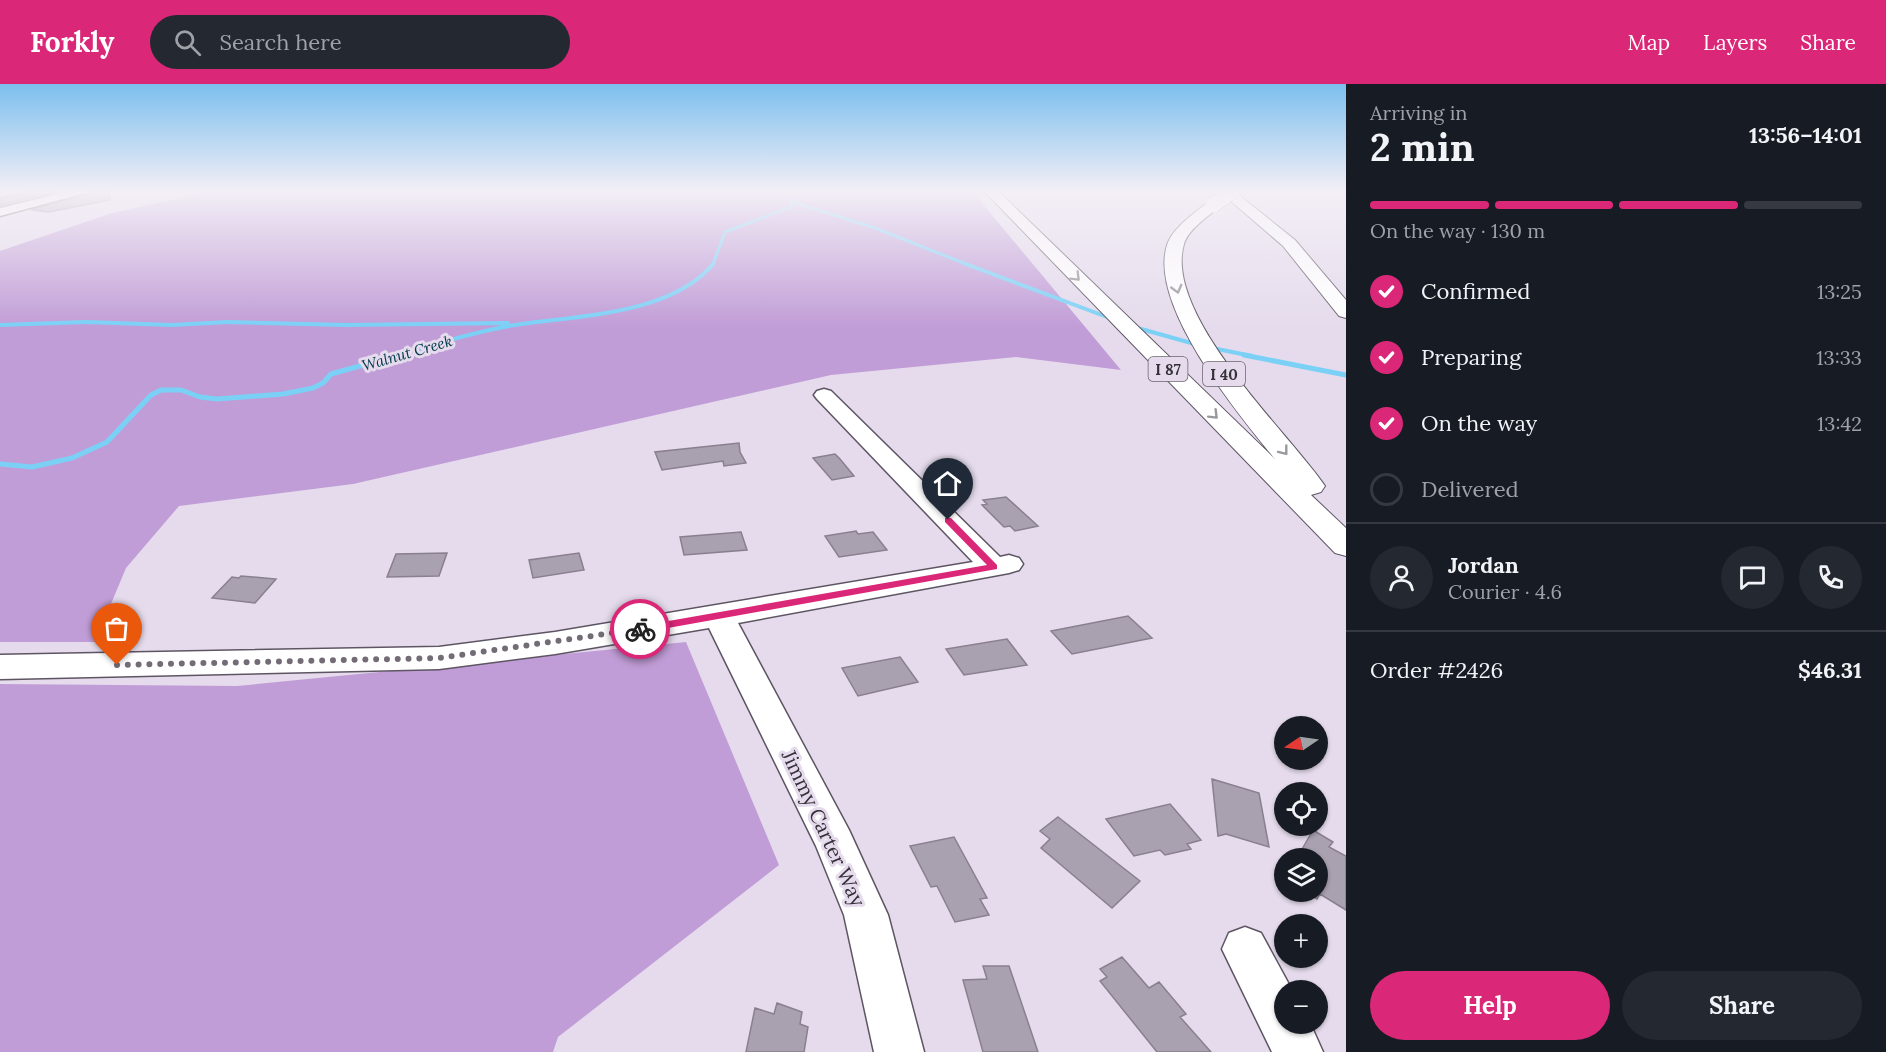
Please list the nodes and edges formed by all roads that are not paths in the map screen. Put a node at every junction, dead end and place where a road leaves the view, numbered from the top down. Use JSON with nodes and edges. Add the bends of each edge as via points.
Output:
{"nodes":[{"id":1,"x":1035,"y":236,"type":"edge"},
{"id":2,"x":1183,"y":236,"type":"edge"},
{"id":3,"x":1278,"y":236,"type":"edge"},
{"id":4,"x":1346,"y":312,"type":"edge"},
{"id":5,"x":824,"y":396,"type":"dead end"},
{"id":6,"x":1346,"y":531,"type":"edge"},
{"id":7,"x":1346,"y":546,"type":"edge"},
{"id":8,"x":719,"y":616,"type":"junction"},
{"id":9,"x":0,"y":667,"type":"edge"},
{"id":10,"x":1245,"y":950,"type":"dead end"},
{"id":11,"x":899,"y":1052,"type":"edge"},
{"id":12,"x":1298,"y":1052,"type":"edge"}],
"edges":[{"from":1,"to":7,"type":"highway","number":"I 87","one_way":true},
{"from":2,"to":6,"type":"highway","number":"I 40","one_way":true,"via":[[1176,243],[1172,265],[1176,290],[1187,316],[1210,356]]},
{"from":3,"to":4,"type":"highway","via":[[1289,243]]},
{"from":5,"to":8,"type":"street","via":[[1002,566]]},
{"from":8,"to":9,"type":"street","via":[[439,658]]},
{"from":8,"to":11,"type":"street","name":"Jimmy Carter Way","via":[[835,843],[866,915]]},
{"from":10,"to":12,"type":"street"}]}
